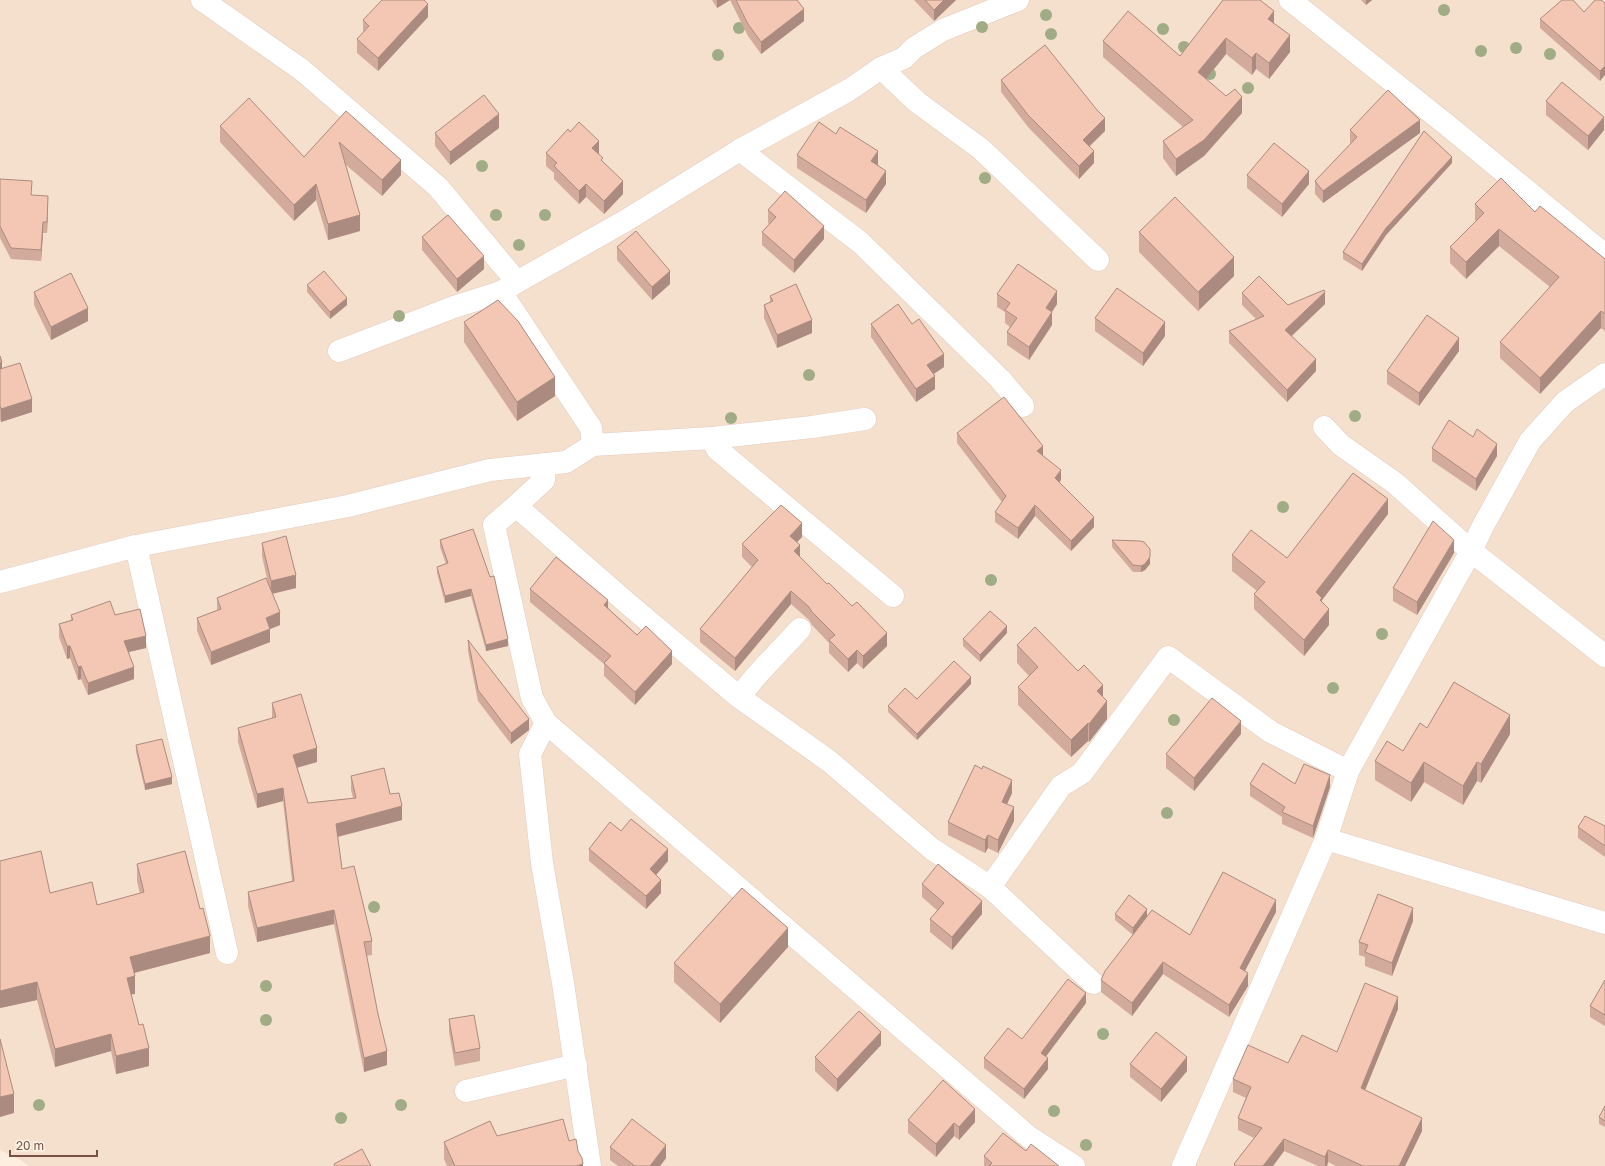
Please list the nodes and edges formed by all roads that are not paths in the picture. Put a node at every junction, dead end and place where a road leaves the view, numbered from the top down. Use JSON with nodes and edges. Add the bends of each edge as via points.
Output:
{"nodes":[{"id":1,"x":202,"y":0,"type":"edge"},
{"id":2,"x":1018,"y":0,"type":"edge"},
{"id":3,"x":1290,"y":0,"type":"edge"},
{"id":4,"x":881,"y":68,"type":"junction"},
{"id":5,"x":740,"y":150,"type":"junction"},
{"id":6,"x":1605,"y":255,"type":"edge"},
{"id":7,"x":1098,"y":260,"type":"dead end"},
{"id":8,"x":509,"y":287,"type":"junction"},
{"id":9,"x":339,"y":351,"type":"dead end"},
{"id":10,"x":1605,"y":374,"type":"edge"},
{"id":11,"x":1023,"y":406,"type":"dead end"},
{"id":12,"x":865,"y":419,"type":"dead end"},
{"id":13,"x":1324,"y":428,"type":"dead end"},
{"id":14,"x":712,"y":438,"type":"junction"},
{"id":15,"x":593,"y":445,"type":"junction"},
{"id":16,"x":545,"y":464,"type":"junction"},
{"id":17,"x":516,"y":506,"type":"junction"},
{"id":18,"x":136,"y":546,"type":"junction"},
{"id":19,"x":1471,"y":551,"type":"junction"},
{"id":20,"x":0,"y":582,"type":"edge"},
{"id":21,"x":893,"y":596,"type":"dead end"},
{"id":22,"x":800,"y":629,"type":"dead end"},
{"id":23,"x":1605,"y":656,"type":"edge"},
{"id":24,"x":739,"y":697,"type":"junction"},
{"id":25,"x":546,"y":723,"type":"junction"},
{"id":26,"x":1348,"y":771,"type":"junction"},
{"id":27,"x":1326,"y":839,"type":"junction"},
{"id":28,"x":990,"y":888,"type":"junction"},
{"id":29,"x":1605,"y":923,"type":"edge"},
{"id":30,"x":227,"y":953,"type":"dead end"},
{"id":31,"x":1093,"y":982,"type":"dead end"},
{"id":32,"x":576,"y":1065,"type":"junction"},
{"id":33,"x":466,"y":1091,"type":"dead end"},
{"id":34,"x":590,"y":1166,"type":"edge"},
{"id":35,"x":1074,"y":1166,"type":"edge"},
{"id":36,"x":1183,"y":1166,"type":"edge"}],
"edges":[{"from":1,"to":8,"type":"street","via":[[302,70],[438,187]]},
{"from":2,"to":4,"type":"street","via":[[943,30],[914,48],[904,58]]},
{"from":3,"to":6,"type":"street"},
{"from":4,"to":5,"type":"street","via":[[849,90]]},
{"from":4,"to":7,"type":"street","via":[[917,102],[981,149]]},
{"from":5,"to":8,"type":"street","via":[[625,221]]},
{"from":5,"to":11,"type":"street","via":[[861,243],[1000,379]]},
{"from":8,"to":9,"type":"street"},
{"from":8,"to":15,"type":"street","via":[[591,428]]},
{"from":10,"to":19,"type":"street","via":[[1565,402],[1530,441]]},
{"from":12,"to":14,"type":"street","via":[[812,428]]},
{"from":13,"to":19,"type":"street","via":[[1341,445],[1395,483]]},
{"from":14,"to":15,"type":"street"},
{"from":14,"to":21,"type":"street","via":[[717,450]]},
{"from":15,"to":16,"type":"street","via":[[566,462]]},
{"from":16,"to":17,"type":"street","via":[[544,480]]},
{"from":16,"to":18,"type":"street","via":[[490,470],[348,506]]},
{"from":17,"to":24,"type":"street"},
{"from":17,"to":25,"type":"street","via":[[494,525],[532,698]]},
{"from":18,"to":20,"type":"street"},
{"from":18,"to":30,"type":"street"},
{"from":19,"to":23,"type":"street"},
{"from":19,"to":26,"type":"street"},
{"from":22,"to":24,"type":"street"},
{"from":24,"to":28,"type":"street","via":[[829,761],[932,849]]},
{"from":25,"to":32,"type":"street","via":[[530,754],[542,863]]},
{"from":25,"to":35,"type":"street","via":[[1029,1137]]},
{"from":26,"to":27,"type":"street"},
{"from":26,"to":28,"type":"street","via":[[1271,732],[1168,657],[1082,773],[1061,786]]},
{"from":27,"to":29,"type":"street"},
{"from":27,"to":36,"type":"street"},
{"from":28,"to":31,"type":"street"},
{"from":32,"to":33,"type":"street"},
{"from":32,"to":34,"type":"street"}]}
